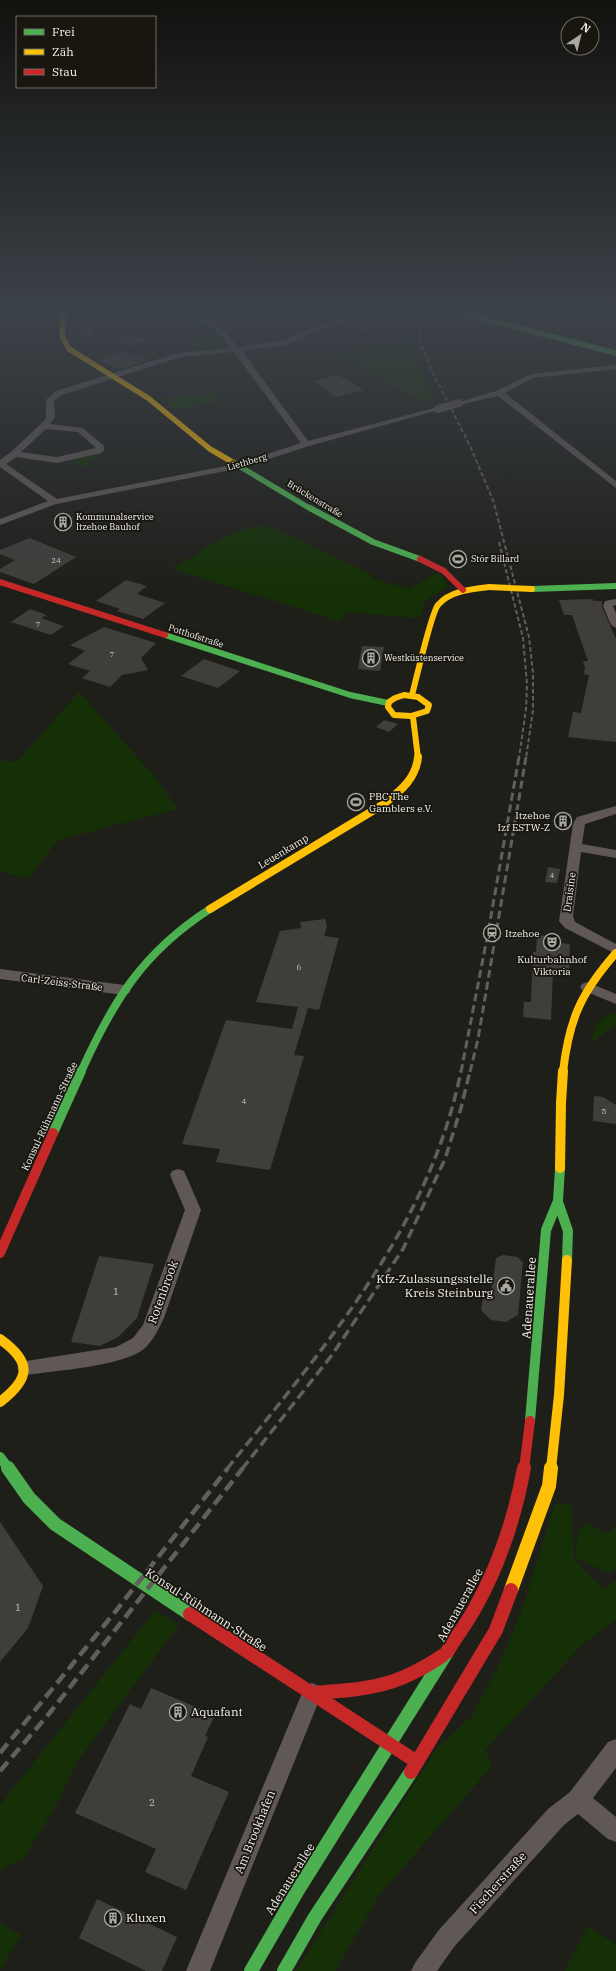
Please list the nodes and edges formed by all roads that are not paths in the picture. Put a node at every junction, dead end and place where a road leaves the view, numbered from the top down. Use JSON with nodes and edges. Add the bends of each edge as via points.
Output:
{"nodes":[{"id":1,"x":50,"y":403,"type":"edge"},
{"id":2,"x":154,"y":403,"type":"edge"},
{"id":3,"x":276,"y":403,"type":"edge"},
{"id":4,"x":463,"y":403,"type":"edge"},
{"id":5,"x":512,"y":403,"type":"edge"},
{"id":6,"x":44,"y":426,"type":"junction"},
{"id":7,"x":306,"y":444,"type":"junction"},
{"id":8,"x":14,"y":454,"type":"junction"},
{"id":9,"x":0,"y":464,"type":"edge"},
{"id":10,"x":238,"y":466,"type":"junction"},
{"id":11,"x":616,"y":485,"type":"edge"},
{"id":12,"x":55,"y":502,"type":"junction"},
{"id":13,"x":0,"y":522,"type":"edge"},
{"id":14,"x":0,"y":582,"type":"edge"},
{"id":15,"x":616,"y":586,"type":"edge"},
{"id":16,"x":463,"y":590,"type":"junction"},
{"id":17,"x":616,"y":602,"type":"edge"},
{"id":18,"x":615,"y":618,"type":"edge"},
{"id":19,"x":412,"y":696,"type":"junction"},
{"id":20,"x":388,"y":703,"type":"junction"},
{"id":21,"x":413,"y":717,"type":"junction"},
{"id":22,"x":616,"y":810,"type":"edge"},
{"id":23,"x":575,"y":847,"type":"junction"},
{"id":24,"x":616,"y":854,"type":"edge"},
{"id":25,"x":616,"y":950,"type":"edge"},
{"id":26,"x":616,"y":953,"type":"edge"},
{"id":27,"x":0,"y":974,"type":"edge"},
{"id":28,"x":588,"y":987,"type":"junction"},
{"id":29,"x":124,"y":990,"type":"junction"},
{"id":30,"x":616,"y":999,"type":"edge"},
{"id":31,"x":178,"y":1175,"type":"dead end"},
{"id":32,"x":558,"y":1202,"type":"junction"},
{"id":33,"x":0,"y":1253,"type":"edge"},
{"id":34,"x":0,"y":1339,"type":"edge"},
{"id":35,"x":26,"y":1368,"type":"junction"},
{"id":36,"x":0,"y":1402,"type":"edge"},
{"id":37,"x":0,"y":1458,"type":"edge"},
{"id":38,"x":447,"y":1651,"type":"junction"},
{"id":39,"x":312,"y":1693,"type":"junction"},
{"id":40,"x":392,"y":1744,"type":"junction"},
{"id":41,"x":616,"y":1750,"type":"edge"},
{"id":42,"x":417,"y":1762,"type":"junction"},
{"id":43,"x":578,"y":1800,"type":"junction"},
{"id":44,"x":616,"y":1831,"type":"edge"},
{"id":45,"x":198,"y":1971,"type":"edge"},
{"id":46,"x":251,"y":1971,"type":"edge"},
{"id":47,"x":284,"y":1971,"type":"edge"},
{"id":48,"x":423,"y":1971,"type":"edge"}],
"edges":[{"from":1,"to":6,"type":"street","via":[[51,417]]},
{"from":2,"to":10,"type":"street","name":"Brückenstraße","via":[[210,449]]},
{"from":3,"to":7,"type":"street"},
{"from":4,"to":7,"type":"street","name":"Liethberg","bridge":true},
{"from":5,"to":11,"type":"street"},
{"from":6,"to":8,"type":"street"},
{"from":6,"to":8,"type":"street","via":[[80,430],[101,448],[98,451],[57,460]]},
{"from":7,"to":10,"type":"street","name":"Liethberg"},
{"from":8,"to":9,"type":"street"},
{"from":9,"to":12,"type":"street"},
{"from":10,"to":12,"type":"street","name":"Liethberg"},
{"from":10,"to":16,"type":"street","name":"Brückenstraße","via":[[340,526],[373,542],[437,565],[448,572]]},
{"from":12,"to":13,"type":"street","name":"Liethberg"},
{"from":14,"to":20,"type":"street","name":"Potthofstraße","via":[[350,695]]},
{"from":15,"to":16,"type":"street","bridge":true,"via":[[532,589],[489,587]]},
{"from":16,"to":19,"type":"street","via":[[447,596],[436,607]]},
{"from":17,"to":18,"type":"street","via":[[609,603],[608,606]]},
{"from":19,"to":20,"type":"street","via":[[397,697]]},
{"from":19,"to":21,"type":"street","via":[[423,699],[429,705],[427,711]]},
{"from":20,"to":21,"type":"street","via":[[388,708],[393,714]]},
{"from":21,"to":29,"type":"street","name":"Leuenkamp","via":[[420,761],[414,775],[399,792],[186,925],[149,958]]},
{"from":22,"to":23,"type":"street","name":"Draisine","via":[[581,820]]},
{"from":23,"to":24,"type":"street"},
{"from":23,"to":25,"type":"street","name":"Draisine","via":[[566,922]]},
{"from":26,"to":28,"type":"street","name":"Adenauerallee","via":[[597,972]]},
{"from":27,"to":29,"type":"street","name":"Carl-Zeiss-Straße"},
{"from":28,"to":30,"type":"street"},
{"from":28,"to":32,"type":"street","name":"Adenauerallee","via":[[572,1026],[565,1057]]},
{"from":29,"to":33,"type":"street","name":"Konsul-Rühmann-Straße","via":[[91,1052]]},
{"from":31,"to":35,"type":"street","name":"Rotenbrook","via":[[193,1210],[155,1318],[145,1337],[132,1348],[116,1354]]},
{"from":32,"to":38,"type":"street","name":"Adenauerallee","via":[[546,1230],[528,1447],[517,1507],[490,1577],[465,1626]]},
{"from":32,"to":42,"type":"street","name":"Adenauerallee","via":[[568,1238],[560,1380],[549,1486],[496,1630]]},
{"from":34,"to":35,"type":"street","via":[[13,1346],[22,1356]]},
{"from":35,"to":36,"type":"street","via":[[18,1388]]},
{"from":37,"to":39,"type":"street","name":"Konsul-Rühmann-Straße","via":[[38,1509],[65,1532]]},
{"from":38,"to":39,"type":"street","via":[[423,1669],[382,1687]]},
{"from":38,"to":40,"type":"street","name":"Adenauerallee"},
{"from":39,"to":40,"type":"street","name":"Konsul-Rühmann-Straße"},
{"from":39,"to":45,"type":"street","name":"Am Brookhafen"},
{"from":40,"to":42,"type":"street","name":"Konsul-Rühmann-Straße"},
{"from":40,"to":46,"type":"street","name":"Adenauerallee","via":[[304,1876]]},
{"from":41,"to":43,"type":"street","name":"Fischerstraße"},
{"from":42,"to":47,"type":"street","name":"Adenauerallee","via":[[315,1917]]},
{"from":43,"to":44,"type":"street"},
{"from":43,"to":48,"type":"street","name":"Fischerstraße","via":[[556,1817],[446,1939]]}]}
